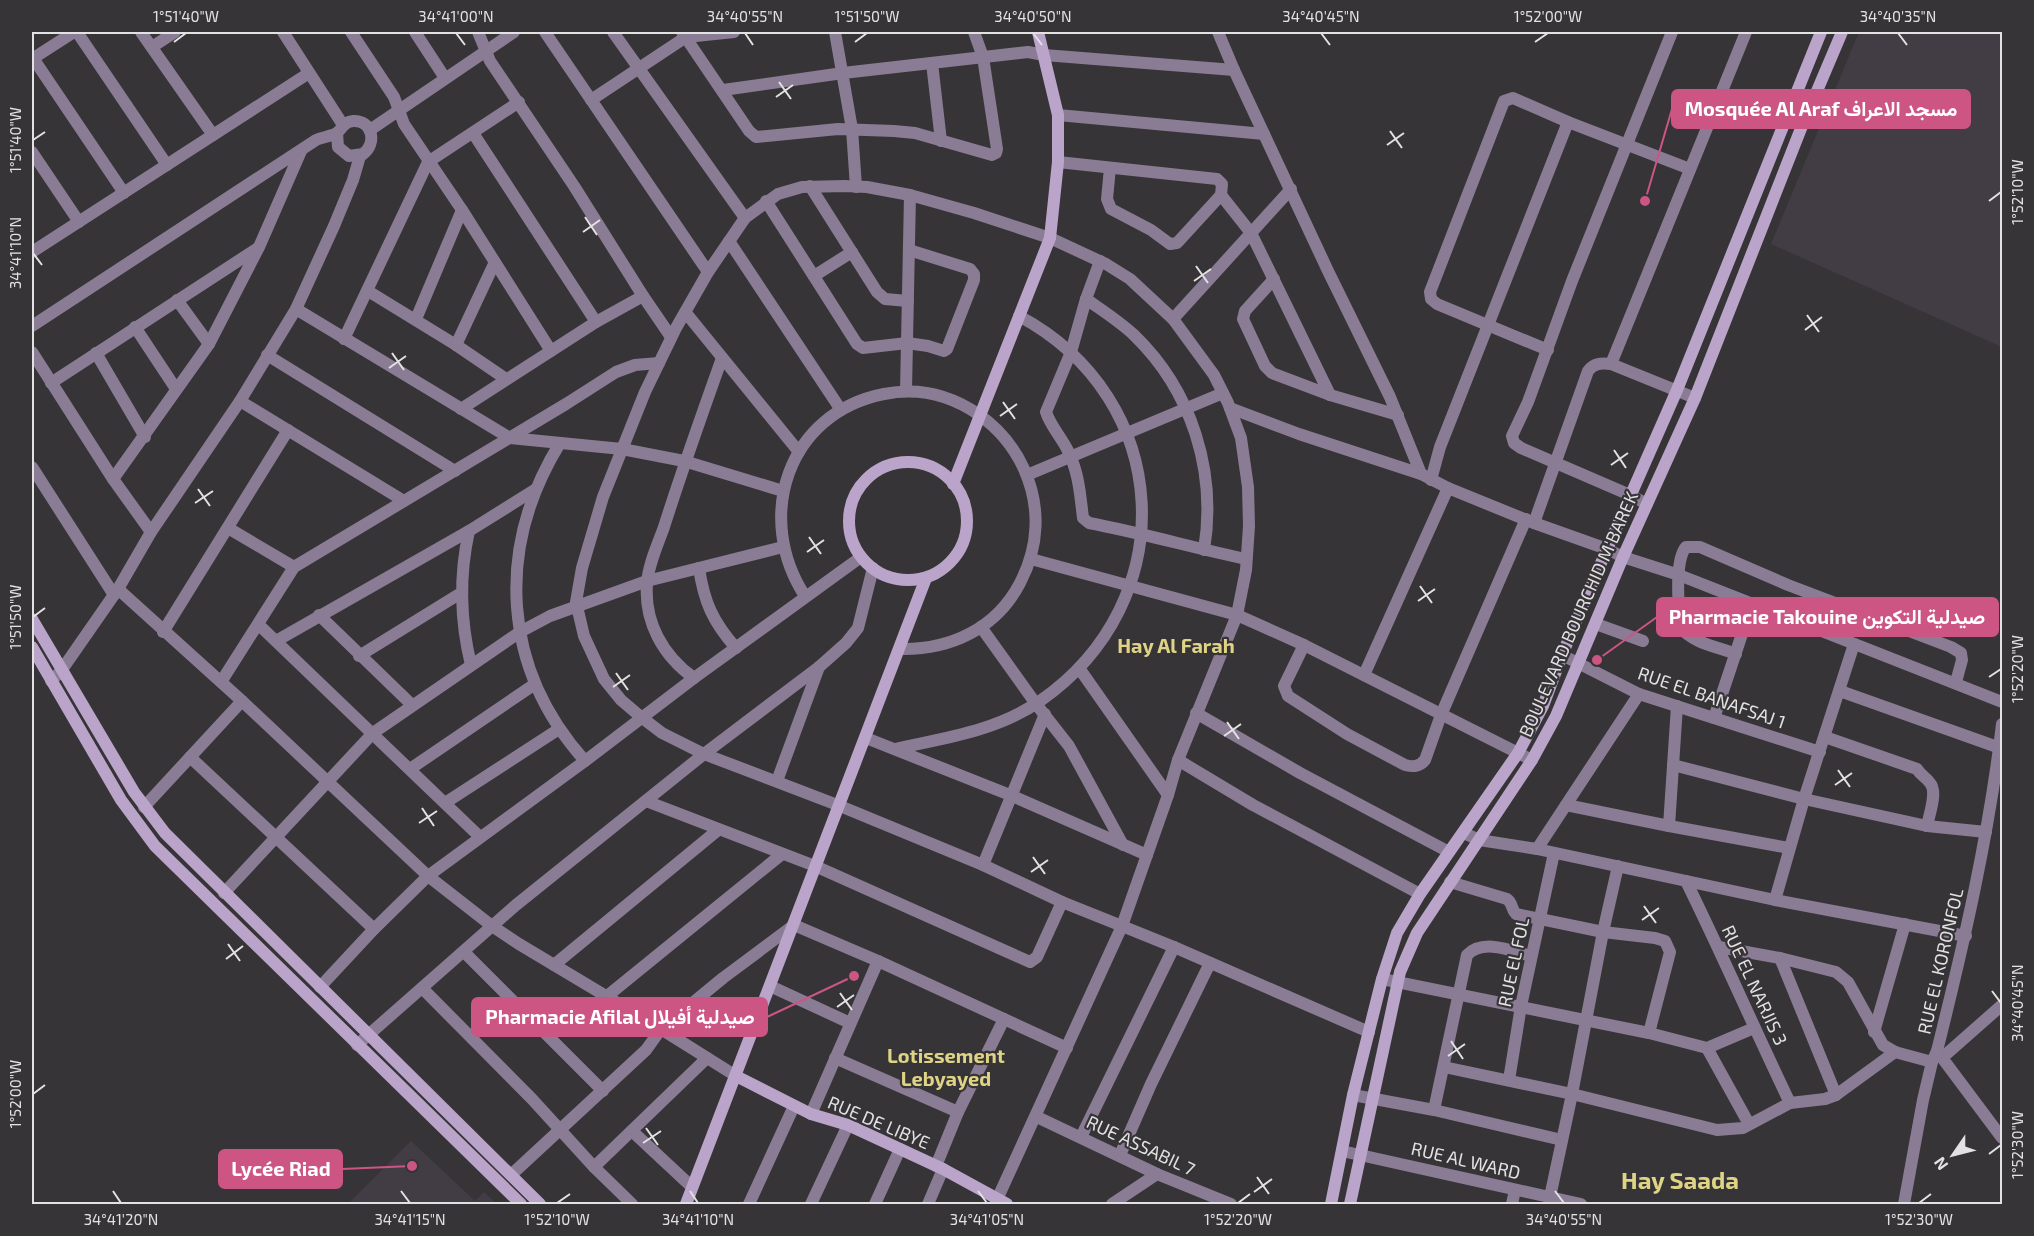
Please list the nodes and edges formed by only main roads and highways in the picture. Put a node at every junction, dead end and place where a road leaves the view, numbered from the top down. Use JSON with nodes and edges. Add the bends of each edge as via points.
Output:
{"nodes":[{"id":1,"x":1038,"y":32,"type":"edge"},
{"id":2,"x":1821,"y":32,"type":"edge"},
{"id":3,"x":1842,"y":32,"type":"edge"},
{"id":4,"x":1723,"y":278,"type":"junction"},
{"id":5,"x":1739,"y":284,"type":"junction"},
{"id":6,"x":953,"y":484,"type":"junction"},
{"id":7,"x":926,"y":578,"type":"junction"},
{"id":8,"x":32,"y":619,"type":"edge"},
{"id":9,"x":32,"y":647,"type":"edge"},
{"id":10,"x":736,"y":1076,"type":"junction"},
{"id":11,"x":1000,"y":1203,"type":"edge"},
{"id":12,"x":521,"y":1204,"type":"edge"},
{"id":13,"x":540,"y":1204,"type":"edge"},
{"id":14,"x":686,"y":1204,"type":"edge"},
{"id":15,"x":1335,"y":1204,"type":"edge"},
{"id":16,"x":1350,"y":1204,"type":"edge"}],
"edges":[{"from":1,"to":6,"type":"main road","via":[[1058,115],[1058,162],[1050,238]]},
{"from":2,"to":4,"type":"main road","name":"BOULEVARD BOURCHID M'BAREK"},
{"from":3,"to":5,"type":"main road","name":"BOULEVARD BOURCHID M'BAREK"},
{"from":4,"to":5,"type":"main road"},
{"from":4,"to":15,"type":"main road","name":"BOULEVARD BOURCHID M'BAREK","via":[[1543,706],[1518,753],[1397,933],[1353,1095]]},
{"from":5,"to":16,"type":"main road","name":"BOULEVARD BOURCHID M'BAREK","via":[[1695,398],[1548,733],[1417,933],[1403,961]]},
{"from":6,"to":7,"type":"main road","via":[[964,505],[965,534],[951,561]]},
{"from":6,"to":7,"type":"main road","via":[[938,470],[919,463],[892,464],[874,472],[856,492],[849,512],[852,538],[861,557],[873,568],[895,578]]},
{"from":7,"to":10,"type":"main road"},
{"from":8,"to":13,"type":"main road","via":[[144,807],[165,833]]},
{"from":9,"to":12,"type":"main road","via":[[143,831]]},
{"from":10,"to":11,"type":"main road","name":"RUE DE LIBYE","via":[[811,1114],[848,1125],[900,1149]]},
{"from":10,"to":14,"type":"main road"}]}
